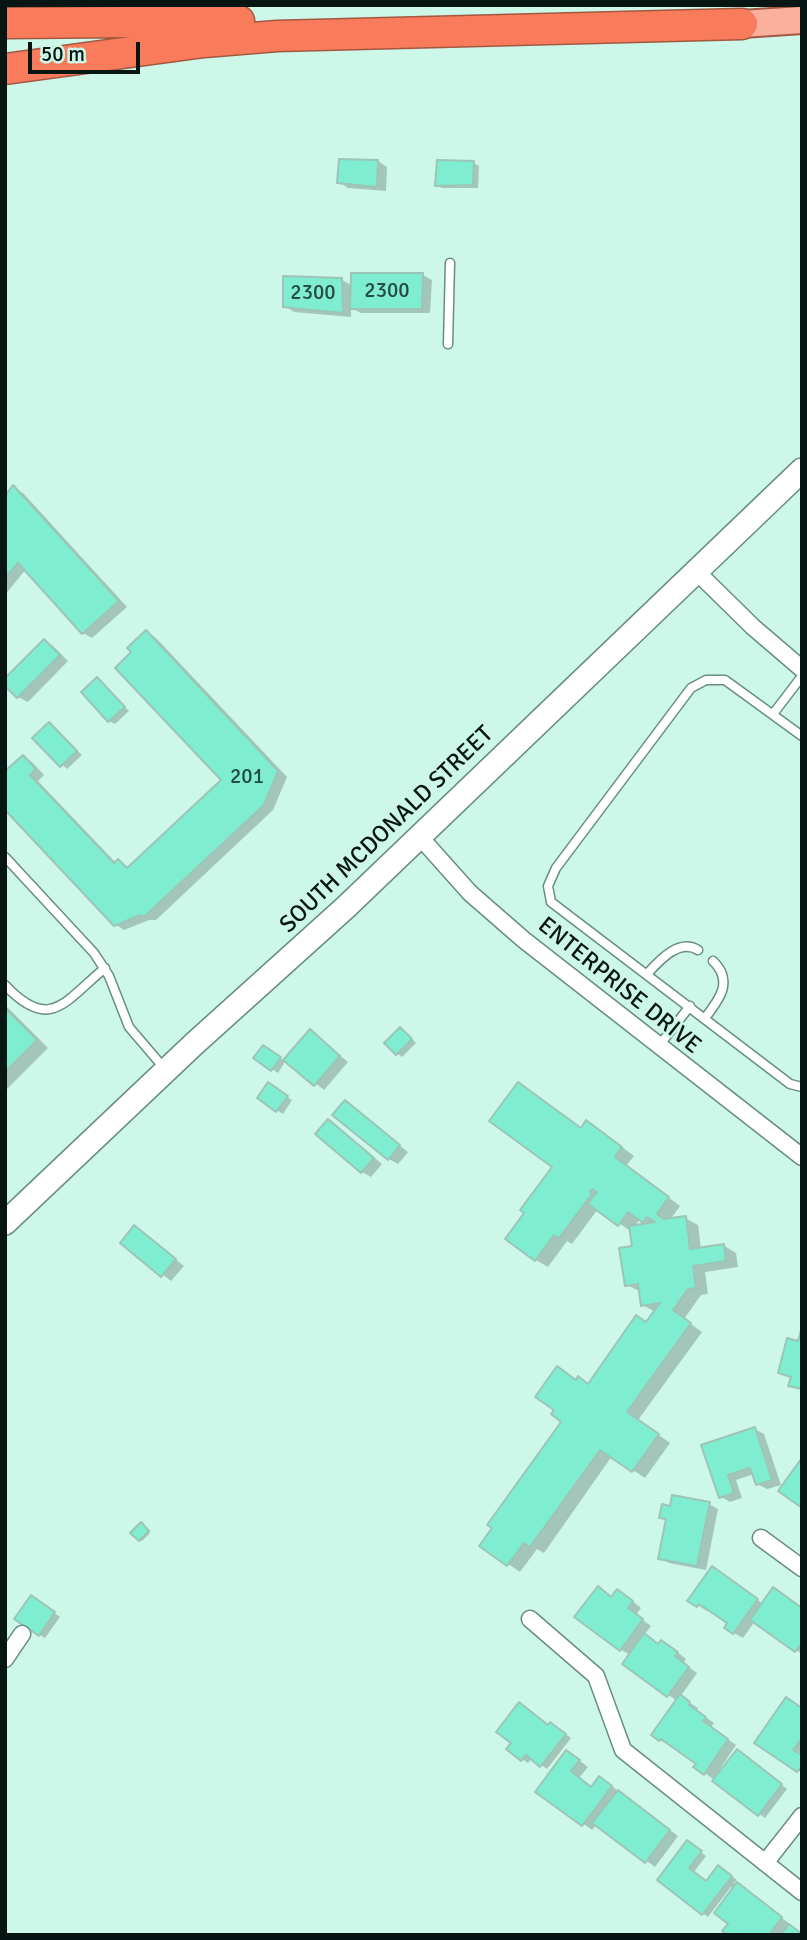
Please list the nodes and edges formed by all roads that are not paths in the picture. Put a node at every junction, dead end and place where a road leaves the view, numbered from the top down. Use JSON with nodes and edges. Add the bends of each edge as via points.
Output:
{"nodes":[{"id":1,"x":802,"y":20,"type":"edge"},
{"id":2,"x":5,"y":23,"type":"edge"},
{"id":3,"x":742,"y":24,"type":"junction"},
{"id":4,"x":5,"y":69,"type":"edge"},
{"id":5,"x":450,"y":263,"type":"dead end"},
{"id":6,"x":449,"y":344,"type":"dead end"},
{"id":7,"x":802,"y":470,"type":"edge"},
{"id":8,"x":697,"y":572,"type":"junction"},
{"id":9,"x":802,"y":668,"type":"edge"},
{"id":10,"x":802,"y":676,"type":"edge"},
{"id":11,"x":773,"y":714,"type":"junction"},
{"id":12,"x":802,"y":736,"type":"edge"},
{"id":13,"x":420,"y":837,"type":"junction"},
{"id":14,"x":5,"y":857,"type":"edge"},
{"id":15,"x":698,"y":950,"type":"dead end"},
{"id":16,"x":713,"y":961,"type":"dead end"},
{"id":17,"x":105,"y":968,"type":"junction"},
{"id":18,"x":647,"y":974,"type":"junction"},
{"id":19,"x":5,"y":985,"type":"edge"},
{"id":20,"x":690,"y":1006,"type":"junction"},
{"id":21,"x":705,"y":1018,"type":"junction"},
{"id":22,"x":659,"y":1047,"type":"junction"},
{"id":23,"x":166,"y":1070,"type":"junction"},
{"id":24,"x":802,"y":1087,"type":"edge"},
{"id":25,"x":802,"y":1157,"type":"edge"},
{"id":26,"x":5,"y":1223,"type":"edge"},
{"id":27,"x":761,"y":1538,"type":"dead end"},
{"id":28,"x":802,"y":1568,"type":"edge"},
{"id":29,"x":530,"y":1619,"type":"dead end"},
{"id":30,"x":22,"y":1634,"type":"dead end"},
{"id":31,"x":5,"y":1659,"type":"edge"},
{"id":32,"x":802,"y":1816,"type":"edge"},
{"id":33,"x":765,"y":1863,"type":"junction"},
{"id":34,"x":802,"y":1892,"type":"edge"}],
"edges":[{"from":1,"to":3,"type":"main road"},
{"from":2,"to":3,"type":"highway"},
{"from":3,"to":4,"type":"highway","via":[[264,36]]},
{"from":5,"to":6,"type":"lane"},
{"from":7,"to":8,"type":"main road","name":"SOUTH MCDONALD STREET"},
{"from":8,"to":9,"type":"street"},
{"from":8,"to":13,"type":"main road","name":"SOUTH MCDONALD STREET"},
{"from":10,"to":11,"type":"lane"},
{"from":11,"to":12,"type":"lane"},
{"from":11,"to":18,"type":"lane","via":[[725,680],[706,680],[691,688],[552,874],[548,886],[551,902]]},
{"from":13,"to":22,"type":"street","name":"ENTERPRISE DRIVE","via":[[470,893]]},
{"from":13,"to":23,"type":"main road","name":"SOUTH MCDONALD STREET"},
{"from":14,"to":17,"type":"lane"},
{"from":15,"to":18,"type":"lane","via":[[682,947],[672,951]]},
{"from":16,"to":21,"type":"lane","via":[[723,975],[724,987]]},
{"from":17,"to":19,"type":"lane","via":[[61,1005],[48,1010],[25,1005]]},
{"from":17,"to":23,"type":"lane","via":[[129,1027]]},
{"from":18,"to":20,"type":"lane"},
{"from":20,"to":21,"type":"lane"},
{"from":20,"to":22,"type":"lane"},
{"from":21,"to":24,"type":"lane","via":[[790,1084]]},
{"from":22,"to":25,"type":"street","name":"ENTERPRISE DRIVE"},
{"from":23,"to":26,"type":"main road","name":"SOUTH MCDONALD STREET"},
{"from":27,"to":28,"type":"street"},
{"from":29,"to":33,"type":"street","via":[[596,1676],[623,1750]]},
{"from":30,"to":31,"type":"street"},
{"from":32,"to":33,"type":"street"},
{"from":33,"to":34,"type":"street"}]}
